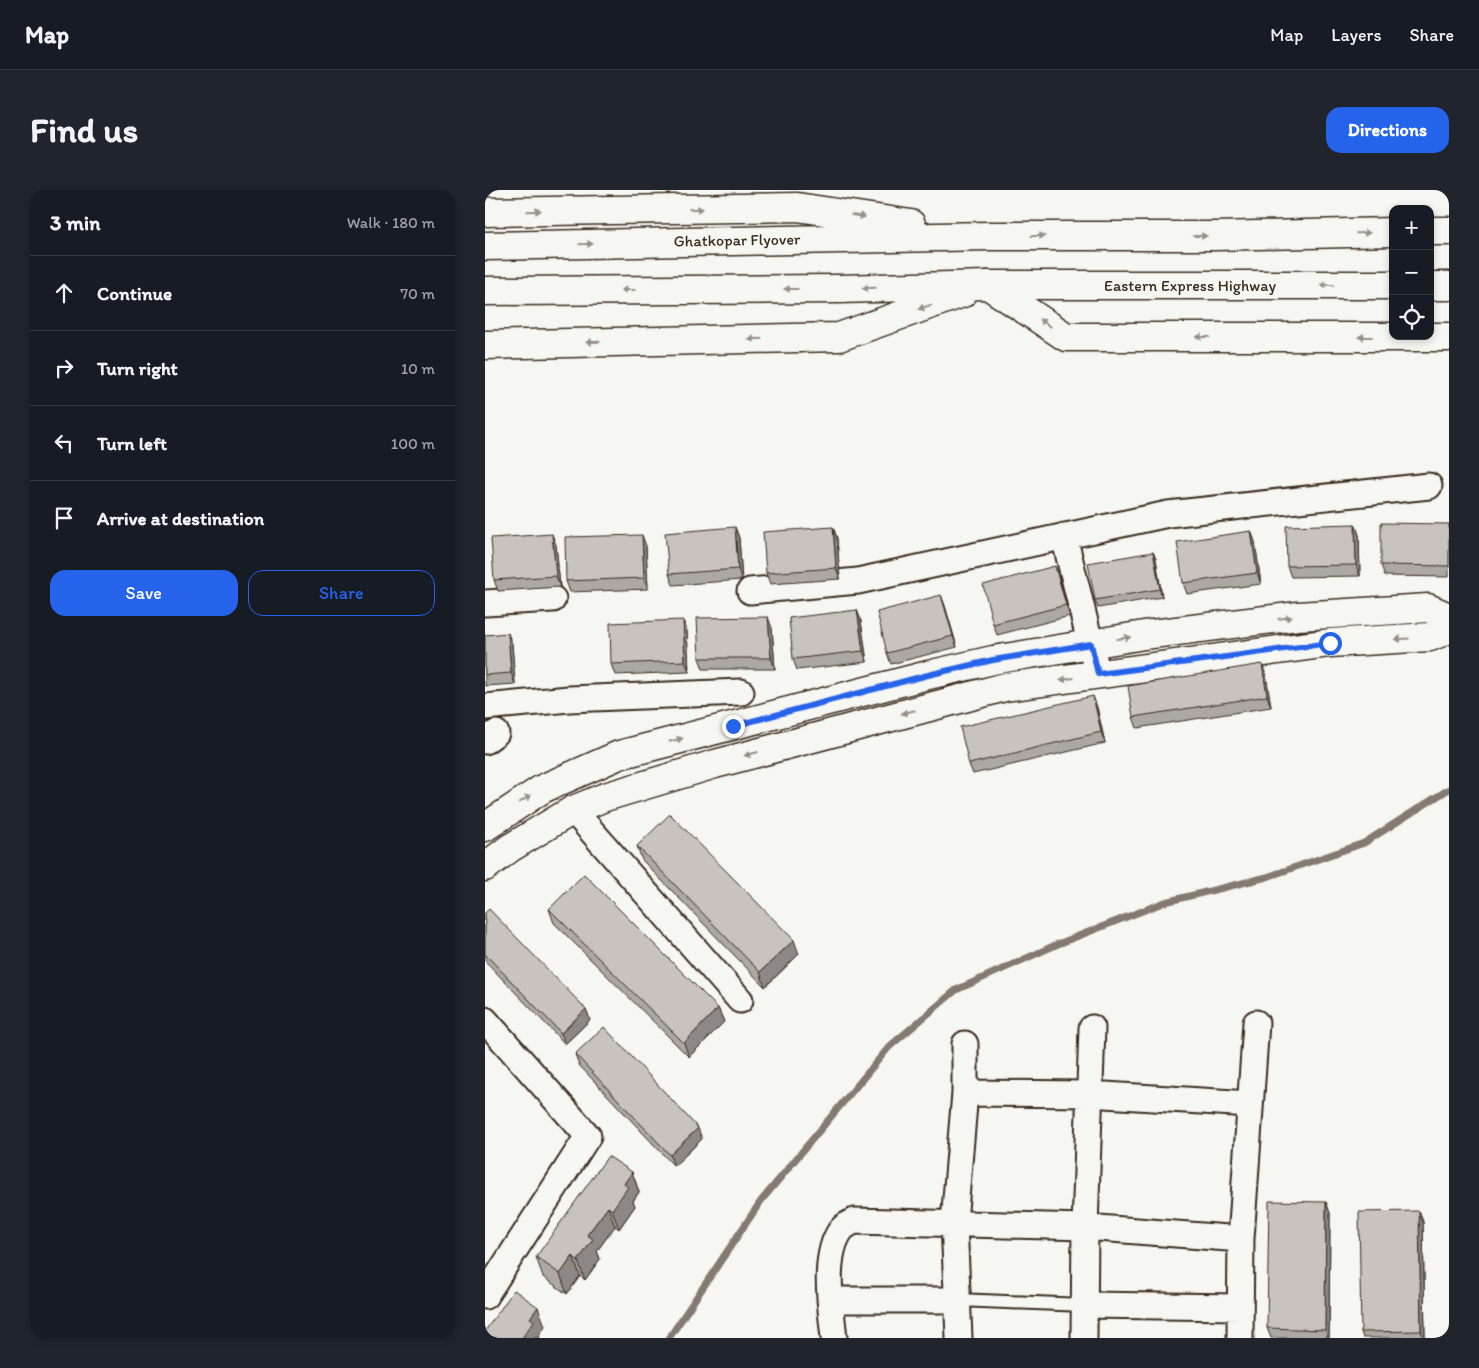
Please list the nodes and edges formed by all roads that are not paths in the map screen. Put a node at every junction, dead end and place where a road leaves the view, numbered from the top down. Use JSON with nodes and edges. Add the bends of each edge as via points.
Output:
{"nodes":[{"id":1,"x":485,"y":212,"type":"edge"},
{"id":2,"x":1434,"y":231,"type":"edge"},
{"id":3,"x":1449,"y":231,"type":"edge"},
{"id":4,"x":1389,"y":232,"type":"edge"},
{"id":5,"x":989,"y":236,"type":"junction"},
{"id":6,"x":485,"y":246,"type":"edge"},
{"id":7,"x":988,"y":285,"type":"junction"},
{"id":8,"x":1389,"y":286,"type":"edge"},
{"id":9,"x":1434,"y":286,"type":"edge"},
{"id":10,"x":1449,"y":286,"type":"edge"},
{"id":11,"x":485,"y":290,"type":"edge"},
{"id":12,"x":1449,"y":337,"type":"edge"},
{"id":13,"x":485,"y":345,"type":"edge"},
{"id":14,"x":1429,"y":486,"type":"dead end"},
{"id":15,"x":1064,"y":536,"type":"junction"},
{"id":16,"x":750,"y":591,"type":"dead end"},
{"id":17,"x":553,"y":600,"type":"dead end"},
{"id":18,"x":485,"y":603,"type":"edge"},
{"id":19,"x":1449,"y":617,"type":"edge"},
{"id":20,"x":1449,"y":629,"type":"edge"},
{"id":21,"x":1091,"y":644,"type":"junction"},
{"id":22,"x":1098,"y":674,"type":"junction"},
{"id":23,"x":741,"y":692,"type":"dead end"},
{"id":24,"x":485,"y":707,"type":"edge"},
{"id":25,"x":573,"y":810,"type":"junction"},
{"id":26,"x":485,"y":827,"type":"edge"},
{"id":27,"x":485,"y":867,"type":"edge"},
{"id":28,"x":740,"y":1000,"type":"dead end"},
{"id":29,"x":485,"y":1020,"type":"edge"},
{"id":30,"x":1256,"y":1023,"type":"dead end"},
{"id":31,"x":1092,"y":1028,"type":"dead end"},
{"id":32,"x":965,"y":1044,"type":"dead end"},
{"id":33,"x":965,"y":1094,"type":"junction"},
{"id":34,"x":1089,"y":1094,"type":"junction"},
{"id":35,"x":1250,"y":1104,"type":"junction"},
{"id":36,"x":954,"y":1222,"type":"junction"},
{"id":37,"x":1085,"y":1227,"type":"junction"},
{"id":38,"x":1241,"y":1239,"type":"junction"},
{"id":39,"x":485,"y":1296,"type":"edge"},
{"id":40,"x":830,"y":1300,"type":"junction"},
{"id":41,"x":957,"y":1300,"type":"junction"},
{"id":42,"x":1084,"y":1305,"type":"junction"},
{"id":43,"x":1241,"y":1307,"type":"junction"},
{"id":44,"x":834,"y":1338,"type":"edge"},
{"id":45,"x":959,"y":1338,"type":"edge"},
{"id":46,"x":1084,"y":1338,"type":"edge"},
{"id":47,"x":1240,"y":1338,"type":"edge"}],
"edges":[{"from":1,"to":5,"type":"main road","one_way":true,"via":[[797,207]]},
{"from":2,"to":3,"type":"main road"},
{"from":5,"to":4,"type":"main road","one_way":true},
{"from":6,"to":5,"type":"main road","name":"Ghatkopar Flyover","one_way":true},
{"from":8,"to":7,"type":"main road","name":"Eastern Express Highway","one_way":true},
{"from":7,"to":11,"type":"main road","one_way":true,"via":[[839,289]]},
{"from":12,"to":7,"type":"main road","one_way":true,"via":[[1066,337]]},
{"from":7,"to":13,"type":"main road","one_way":true,"via":[[839,337]]},
{"from":9,"to":10,"type":"main road"},
{"from":14,"to":15,"type":"street","via":[[1168,514]]},
{"from":15,"to":16,"type":"street","via":[[858,581]]},
{"from":15,"to":21,"type":"street"},
{"from":17,"to":18,"type":"street"},
{"from":21,"to":19,"type":"main road","one_way":true,"via":[[1298,616],[1428,608]]},
{"from":20,"to":22,"type":"main road","one_way":true,"via":[[1430,637],[1330,643]]},
{"from":21,"to":22,"type":"street"},
{"from":26,"to":21,"type":"main road","one_way":true,"via":[[542,790],[619,755],[928,675],[993,660]]},
{"from":22,"to":25,"type":"main road","one_way":true,"via":[[1005,687],[663,779]]},
{"from":23,"to":24,"type":"street","via":[[569,699]]},
{"from":25,"to":27,"type":"main road"},
{"from":25,"to":28,"type":"street"},
{"from":29,"to":39,"type":"street","via":[[588,1136]]},
{"from":30,"to":35,"type":"street"},
{"from":31,"to":34,"type":"street"},
{"from":32,"to":33,"type":"street"},
{"from":33,"to":34,"type":"street"},
{"from":33,"to":36,"type":"street"},
{"from":34,"to":35,"type":"street"},
{"from":34,"to":37,"type":"street"},
{"from":35,"to":38,"type":"street"},
{"from":36,"to":37,"type":"street"},
{"from":36,"to":40,"type":"street","via":[[854,1221],[842,1228],[831,1262]]},
{"from":36,"to":41,"type":"street"},
{"from":37,"to":38,"type":"street"},
{"from":37,"to":42,"type":"street"},
{"from":38,"to":43,"type":"street"},
{"from":40,"to":41,"type":"street"},
{"from":40,"to":44,"type":"street"},
{"from":41,"to":42,"type":"lane"},
{"from":41,"to":45,"type":"street"},
{"from":42,"to":43,"type":"street"},
{"from":42,"to":46,"type":"street"},
{"from":43,"to":47,"type":"street"}]}
